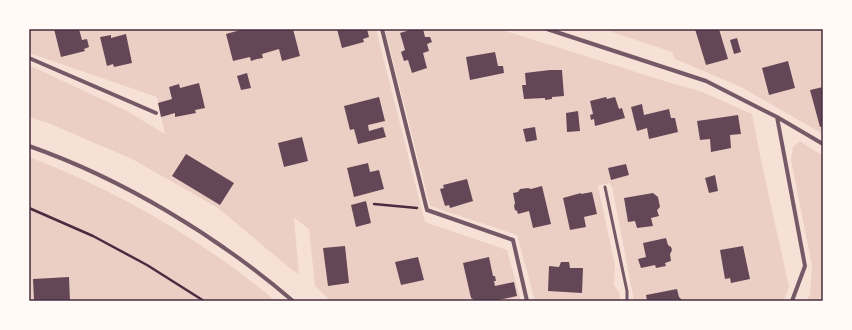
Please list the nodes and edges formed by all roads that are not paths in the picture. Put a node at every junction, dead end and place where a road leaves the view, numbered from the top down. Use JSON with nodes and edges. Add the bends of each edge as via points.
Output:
{"nodes":[{"id":1,"x":382,"y":29,"type":"edge"},
{"id":2,"x":548,"y":29,"type":"edge"},
{"id":3,"x":29,"y":58,"type":"edge"},
{"id":4,"x":156,"y":112,"type":"dead end"},
{"id":5,"x":777,"y":117,"type":"junction"},
{"id":6,"x":823,"y":144,"type":"edge"},
{"id":7,"x":29,"y":146,"type":"edge"},
{"id":8,"x":606,"y":187,"type":"dead end"},
{"id":9,"x":293,"y":301,"type":"edge"},
{"id":10,"x":527,"y":301,"type":"edge"},
{"id":11,"x":627,"y":301,"type":"edge"},
{"id":12,"x":792,"y":301,"type":"edge"}],
"edges":[{"from":1,"to":10,"type":"street","via":[[427,210],[513,240]]},
{"from":2,"to":5,"type":"street","via":[[706,81]]},
{"from":3,"to":4,"type":"street"},
{"from":5,"to":6,"type":"street"},
{"from":5,"to":12,"type":"street","via":[[805,266]]},
{"from":7,"to":9,"type":"street","via":[[85,169],[177,217],[230,252]]},
{"from":8,"to":11,"type":"lane"}]}
